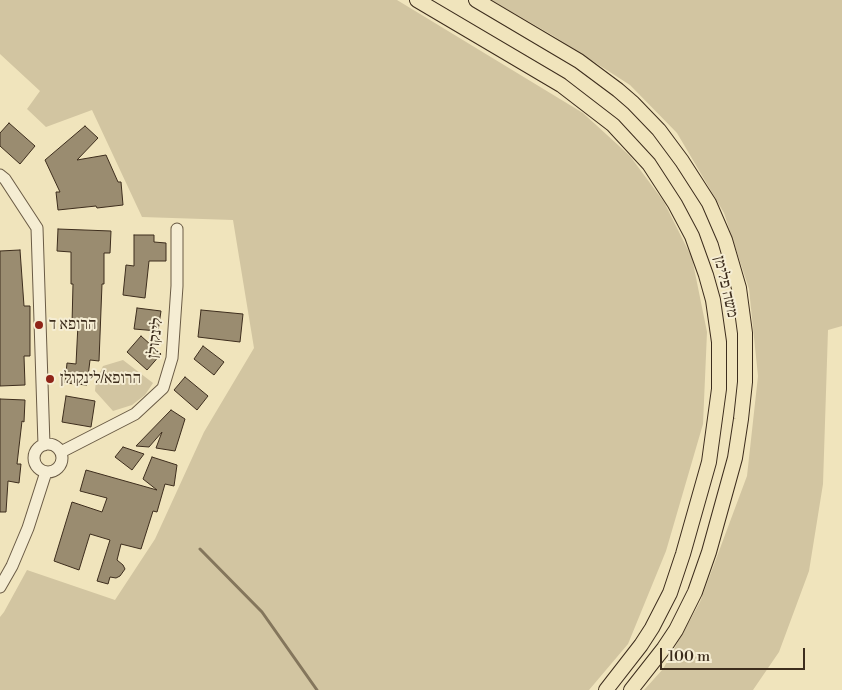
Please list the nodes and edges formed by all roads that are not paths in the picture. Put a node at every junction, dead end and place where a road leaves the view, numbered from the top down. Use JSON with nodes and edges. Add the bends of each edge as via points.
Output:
{"nodes":[{"id":1,"x":417,"y":0,"type":"edge"},
{"id":2,"x":476,"y":0,"type":"edge"},
{"id":3,"x":0,"y":175,"type":"edge"},
{"id":4,"x":177,"y":229,"type":"dead end"},
{"id":5,"x":44,"y":445,"type":"junction"},
{"id":6,"x":61,"y":452,"type":"junction"},
{"id":7,"x":46,"y":472,"type":"junction"},
{"id":8,"x":0,"y":586,"type":"edge"},
{"id":9,"x":606,"y":690,"type":"edge"},
{"id":10,"x":631,"y":690,"type":"edge"}],
"edges":[{"from":1,"to":9,"type":"main road","name":"משה פלימן","via":[[561,85],[613,125],[649,164],[675,204],[692,236],[713,300],[719,349],[719,389],[709,462],[670,593],[647,636]]},
{"from":2,"to":10,"type":"main road","name":"משה פלימן","via":[[585,65],[633,103],[659,130],[709,203],[725,240],[739,288],[745,333],[745,382],[735,458],[695,592],[668,642]]},
{"from":3,"to":5,"type":"street","via":[[38,228]]},
{"from":4,"to":6,"type":"street","name":"לינקולן","via":[[172,358],[163,388],[135,414]]},
{"from":5,"to":6,"type":"street","via":[[54,446]]},
{"from":5,"to":7,"type":"street","via":[[34,458],[38,467]]},
{"from":6,"to":7,"type":"street","via":[[60,466]]},
{"from":7,"to":8,"type":"street","via":[[28,528]]}]}
